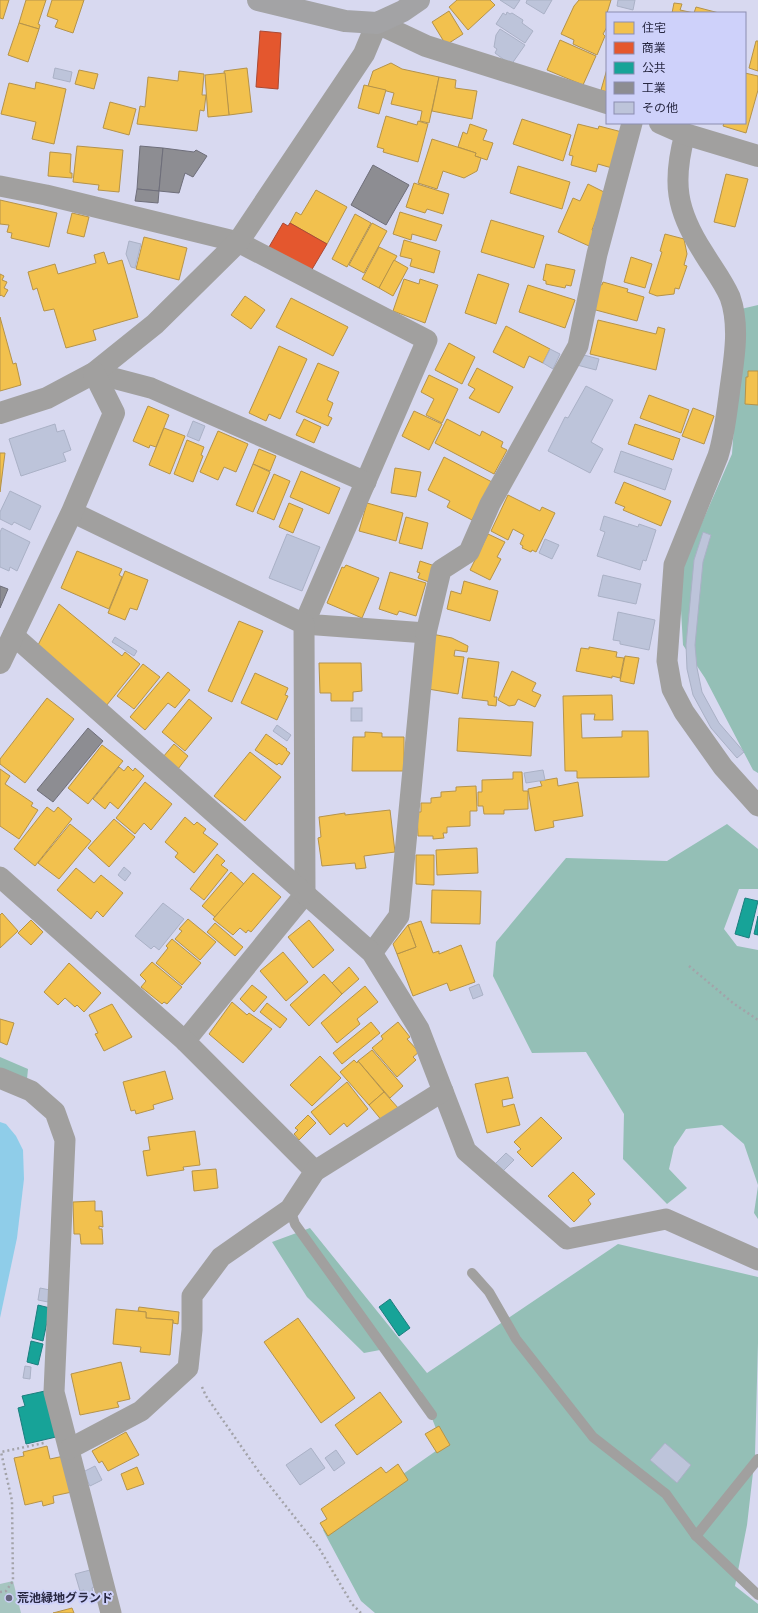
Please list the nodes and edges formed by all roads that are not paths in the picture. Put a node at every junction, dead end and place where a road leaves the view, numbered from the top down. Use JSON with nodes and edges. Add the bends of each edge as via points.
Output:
{"nodes":[{"id":1,"x":258,"y":0,"type":"edge"},
{"id":2,"x":419,"y":0,"type":"edge"},
{"id":3,"x":377,"y":23,"type":"junction"},
{"id":4,"x":606,"y":103,"type":"edge"},
{"id":5,"x":632,"y":124,"type":"edge"},
{"id":6,"x":662,"y":124,"type":"edge"},
{"id":7,"x":685,"y":134,"type":"junction"},
{"id":8,"x":758,"y":156,"type":"edge"},
{"id":9,"x":0,"y":186,"type":"edge"},
{"id":10,"x":238,"y":242,"type":"junction"},
{"id":11,"x":94,"y":373,"type":"junction"},
{"id":12,"x":0,"y":413,"type":"edge"},
{"id":13,"x":366,"y":482,"type":"junction"},
{"id":14,"x":72,"y":512,"type":"junction"},
{"id":15,"x":304,"y":624,"type":"junction"},
{"id":16,"x":426,"y":633,"type":"junction"},
{"id":17,"x":13,"y":635,"type":"junction"},
{"id":18,"x":0,"y":663,"type":"edge"},
{"id":19,"x":758,"y":806,"type":"edge"},
{"id":20,"x":0,"y":877,"type":"edge"},
{"id":21,"x":305,"y":894,"type":"junction"},
{"id":22,"x":372,"y":953,"type":"junction"},
{"id":23,"x":185,"y":1041,"type":"junction"},
{"id":24,"x":0,"y":1078,"type":"edge"},
{"id":25,"x":443,"y":1091,"type":"junction"},
{"id":26,"x":315,"y":1171,"type":"junction"},
{"id":27,"x":290,"y":1209,"type":"junction"},
{"id":28,"x":758,"y":1260,"type":"edge"},
{"id":29,"x":472,"y":1273,"type":"dead end"},
{"id":30,"x":432,"y":1415,"type":"dead end"},
{"id":31,"x":68,"y":1444,"type":"junction"},
{"id":32,"x":758,"y":1459,"type":"edge"},
{"id":33,"x":696,"y":1536,"type":"junction"},
{"id":34,"x":758,"y":1595,"type":"edge"},
{"id":35,"x":111,"y":1613,"type":"edge"}],
"edges":[{"from":1,"to":3,"type":"main road","via":[[345,21]]},
{"from":2,"to":3,"type":"main road"},
{"from":3,"to":4,"type":"street","via":[[426,46]]},
{"from":3,"to":10,"type":"street","via":[[364,54]]},
{"from":5,"to":16,"type":"street","via":[[597,254],[578,346],[490,504],[469,552],[441,570]]},
{"from":6,"to":7,"type":"street"},
{"from":7,"to":8,"type":"street"},
{"from":7,"to":19,"type":"street","via":[[679,158],[677,184],[683,215],[730,297],[735,319],[735,352],[722,446],[674,565],[667,661],[672,689],[684,712],[723,767]]},
{"from":9,"to":10,"type":"street"},
{"from":10,"to":11,"type":"street","via":[[155,324]]},
{"from":10,"to":13,"type":"street","via":[[427,340]]},
{"from":11,"to":12,"type":"street","via":[[47,398]]},
{"from":11,"to":13,"type":"street","via":[[151,388]]},
{"from":11,"to":14,"type":"street","via":[[114,413]]},
{"from":13,"to":15,"type":"street"},
{"from":14,"to":15,"type":"street"},
{"from":14,"to":17,"type":"street"},
{"from":15,"to":16,"type":"street"},
{"from":15,"to":21,"type":"street"},
{"from":16,"to":22,"type":"street","via":[[399,916]]},
{"from":17,"to":18,"type":"street"},
{"from":17,"to":21,"type":"street"},
{"from":20,"to":23,"type":"street"},
{"from":21,"to":22,"type":"street"},
{"from":21,"to":23,"type":"street"},
{"from":22,"to":25,"type":"street","via":[[419,1028]]},
{"from":23,"to":26,"type":"street"},
{"from":24,"to":31,"type":"street","via":[[31,1091],[55,1112],[65,1140],[54,1392]]},
{"from":25,"to":26,"type":"street"},
{"from":25,"to":28,"type":"street","via":[[466,1151],[567,1239],[666,1219]]},
{"from":26,"to":27,"type":"street"},
{"from":27,"to":30,"type":"lane","via":[[295,1224]]},
{"from":27,"to":31,"type":"street","via":[[221,1257],[192,1296],[188,1368],[141,1411]]},
{"from":29,"to":33,"type":"lane","via":[[489,1292],[516,1339],[593,1437],[666,1494]]},
{"from":31,"to":35,"type":"street"},
{"from":32,"to":33,"type":"lane"},
{"from":33,"to":34,"type":"lane"}]}
